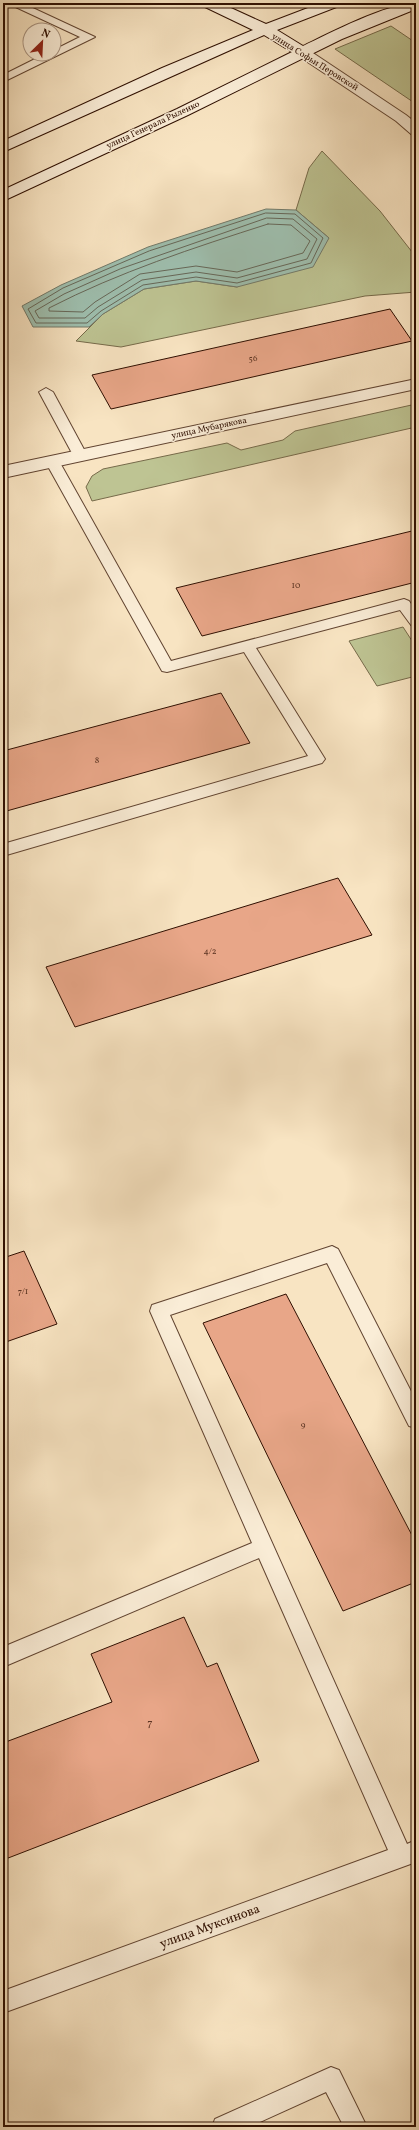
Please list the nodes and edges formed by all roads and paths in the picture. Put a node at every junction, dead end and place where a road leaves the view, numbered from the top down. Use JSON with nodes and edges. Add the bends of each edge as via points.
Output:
{"nodes":[{"id":1,"x":13,"y":3,"type":"edge"},
{"id":2,"x":208,"y":3,"type":"edge"},
{"id":3,"x":334,"y":3,"type":"edge"},
{"id":4,"x":416,"y":4,"type":"edge"},
{"id":5,"x":55,"y":22,"type":"edge"},
{"id":6,"x":62,"y":25,"type":"edge"},
{"id":7,"x":264,"y":30,"type":"junction"},
{"id":8,"x":62,"y":50,"type":"edge"},
{"id":9,"x":302,"y":52,"type":"junction"},
{"id":10,"x":38,"y":62,"type":"edge"},
{"id":11,"x":3,"y":80,"type":"edge"},
{"id":12,"x":416,"y":131,"type":"edge"},
{"id":13,"x":3,"y":147,"type":"edge"},
{"id":14,"x":3,"y":196,"type":"edge"},
{"id":15,"x":416,"y":384,"type":"edge"},
{"id":16,"x":46,"y":392,"type":"dead end"},
{"id":17,"x":80,"y":455,"type":"junction"},
{"id":18,"x":52,"y":461,"type":"junction"},
{"id":19,"x":3,"y":472,"type":"edge"},
{"id":20,"x":416,"y":622,"type":"edge"},
{"id":21,"x":247,"y":645,"type":"junction"},
{"id":22,"x":3,"y":850,"type":"edge"},
{"id":23,"x":416,"y":1420,"type":"edge"},
{"id":24,"x":264,"y":1547,"type":"junction"},
{"id":25,"x":3,"y":1657,"type":"edge"},
{"id":26,"x":409,"y":1854,"type":"edge"},
{"id":27,"x":3,"y":2002,"type":"edge"},
{"id":28,"x":223,"y":2127,"type":"edge"},
{"id":29,"x":356,"y":2127,"type":"edge"}],
"edges":[{"from":1,"to":5,"type":"lane"},
{"from":2,"to":7,"type":"main road","name":"улица Софьи Перовской"},
{"from":3,"to":7,"type":"main road"},
{"from":4,"to":9,"type":"main road","name":"улица Генерала Рыленко","via":[[391,12]]},
{"from":6,"to":8,"type":"lane","via":[[88,37]]},
{"from":7,"to":9,"type":"main road","name":"улица Софьи Перовской"},
{"from":7,"to":13,"type":"main road","via":[[159,74]]},
{"from":9,"to":12,"type":"main road","name":"улица Софьи Перовской","via":[[401,118]]},
{"from":9,"to":14,"type":"main road","name":"улица Генерала Рыленко","via":[[175,116]]},
{"from":10,"to":11,"type":"lane"},
{"from":15,"to":17,"type":"main road","name":"улица Мубарякова"},
{"from":16,"to":17,"type":"lane"},
{"from":17,"to":18,"type":"main road","name":"улица Мубарякова"},
{"from":18,"to":19,"type":"main road","name":"улица Мубарякова"},
{"from":18,"to":21,"type":"lane","via":[[167,666]]},
{"from":20,"to":21,"type":"lane","via":[[404,604]]},
{"from":21,"to":22,"type":"lane","via":[[317,759]]},
{"from":23,"to":24,"type":"lane","via":[[332,1254],[159,1311]]},
{"from":24,"to":25,"type":"lane"},
{"from":24,"to":26,"type":"lane"},
{"from":26,"to":27,"type":"lane","name":"улица Муксинова"},
{"from":28,"to":29,"type":"lane","via":[[331,2078]]}]}
